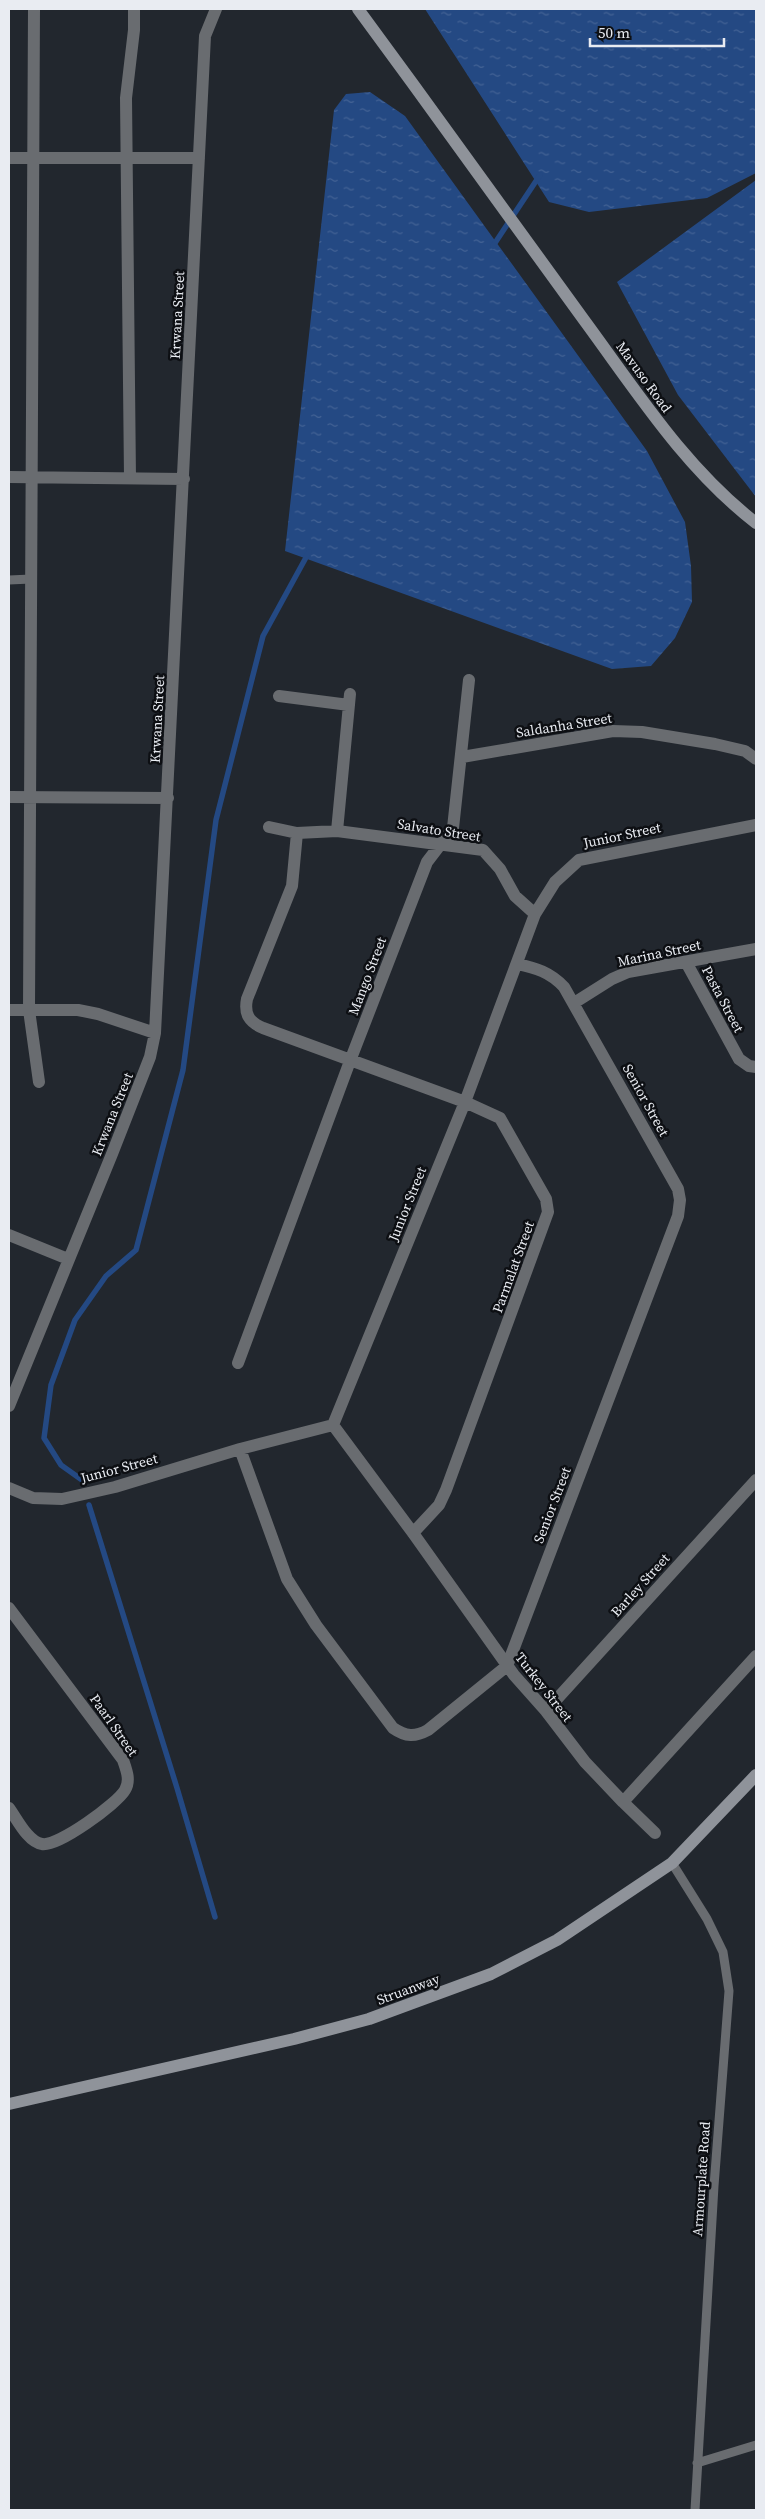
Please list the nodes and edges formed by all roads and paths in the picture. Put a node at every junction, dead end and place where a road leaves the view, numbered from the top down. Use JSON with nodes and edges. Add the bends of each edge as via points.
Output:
{"nodes":[{"id":1,"x":34,"y":9,"type":"edge"},
{"id":2,"x":134,"y":9,"type":"edge"},
{"id":3,"x":216,"y":9,"type":"edge"},
{"id":4,"x":358,"y":9,"type":"edge"},
{"id":5,"x":9,"y":158,"type":"edge"},
{"id":6,"x":34,"y":158,"type":"junction"},
{"id":7,"x":127,"y":158,"type":"junction"},
{"id":8,"x":199,"y":158,"type":"junction"},
{"id":9,"x":9,"y":477,"type":"edge"},
{"id":10,"x":32,"y":477,"type":"junction"},
{"id":11,"x":130,"y":478,"type":"junction"},
{"id":12,"x":184,"y":479,"type":"junction"},
{"id":13,"x":756,"y":523,"type":"edge"},
{"id":14,"x":31,"y":579,"type":"junction"},
{"id":15,"x":9,"y":580,"type":"edge"},
{"id":16,"x":469,"y":680,"type":"dead end"},
{"id":17,"x":279,"y":696,"type":"dead end"},
{"id":18,"x":462,"y":757,"type":"junction"},
{"id":19,"x":756,"y":759,"type":"edge"},
{"id":20,"x":9,"y":797,"type":"edge"},
{"id":21,"x":30,"y":797,"type":"junction"},
{"id":22,"x":168,"y":798,"type":"junction"},
{"id":23,"x":756,"y":825,"type":"edge"},
{"id":24,"x":269,"y":827,"type":"dead end"},
{"id":25,"x":337,"y":831,"type":"junction"},
{"id":26,"x":297,"y":833,"type":"junction"},
{"id":27,"x":443,"y":844,"type":"junction"},
{"id":28,"x":535,"y":914,"type":"junction"},
{"id":29,"x":756,"y":949,"type":"edge"},
{"id":30,"x":686,"y":962,"type":"junction"},
{"id":31,"x":517,"y":964,"type":"junction"},
{"id":32,"x":574,"y":1003,"type":"junction"},
{"id":33,"x":9,"y":1010,"type":"edge"},
{"id":34,"x":29,"y":1010,"type":"junction"},
{"id":35,"x":155,"y":1033,"type":"junction"},
{"id":36,"x":350,"y":1061,"type":"junction"},
{"id":37,"x":756,"y":1067,"type":"edge"},
{"id":38,"x":39,"y":1082,"type":"dead end"},
{"id":39,"x":465,"y":1102,"type":"junction"},
{"id":40,"x":9,"y":1235,"type":"edge"},
{"id":41,"x":68,"y":1259,"type":"junction"},
{"id":42,"x":238,"y":1364,"type":"dead end"},
{"id":43,"x":9,"y":1406,"type":"edge"},
{"id":44,"x":333,"y":1425,"type":"junction"},
{"id":45,"x":240,"y":1449,"type":"junction"},
{"id":46,"x":756,"y":1480,"type":"edge"},
{"id":47,"x":9,"y":1488,"type":"edge"},
{"id":48,"x":413,"y":1533,"type":"junction"},
{"id":49,"x":9,"y":1608,"type":"edge"},
{"id":50,"x":756,"y":1656,"type":"edge"},
{"id":51,"x":507,"y":1666,"type":"junction"},
{"id":52,"x":546,"y":1710,"type":"junction"},
{"id":53,"x":756,"y":1775,"type":"edge"},
{"id":54,"x":623,"y":1802,"type":"junction"},
{"id":55,"x":9,"y":1808,"type":"edge"},
{"id":56,"x":655,"y":1833,"type":"dead end"},
{"id":57,"x":672,"y":1863,"type":"junction"},
{"id":58,"x":9,"y":2104,"type":"edge"},
{"id":59,"x":756,"y":2445,"type":"edge"},
{"id":60,"x":698,"y":2463,"type":"junction"},
{"id":61,"x":695,"y":2510,"type":"edge"}],
"edges":[{"from":1,"to":6,"type":"street"},
{"from":2,"to":7,"type":"street","via":[[126,98]]},
{"from":3,"to":8,"type":"street","name":"Krwana Street","via":[[205,36]]},
{"from":4,"to":13,"type":"street","name":"Mavuso Road","via":[[678,449],[727,501]]},
{"from":5,"to":6,"type":"street"},
{"from":6,"to":7,"type":"street"},
{"from":6,"to":10,"type":"street"},
{"from":7,"to":8,"type":"street"},
{"from":7,"to":11,"type":"street"},
{"from":8,"to":12,"type":"street","name":"Krwana Street"},
{"from":9,"to":10,"type":"street"},
{"from":10,"to":11,"type":"street"},
{"from":10,"to":14,"type":"street"},
{"from":11,"to":12,"type":"street"},
{"from":12,"to":22,"type":"street","name":"Krwana Street"},
{"from":14,"to":15,"type":"lane"},
{"from":14,"to":21,"type":"street"},
{"from":16,"to":18,"type":"street","name":"Mango Street"},
{"from":17,"to":25,"type":"street","via":[[350,699]]},
{"from":18,"to":19,"type":"street","name":"Saldanha Street","via":[[613,731],[642,732],[715,744],[745,750]]},
{"from":18,"to":27,"type":"street","name":"Mango Street","via":[[453,828]]},
{"from":20,"to":21,"type":"street"},
{"from":21,"to":22,"type":"street"},
{"from":21,"to":34,"type":"street"},
{"from":22,"to":35,"type":"street","name":"Krwana Street"},
{"from":23,"to":28,"type":"street","name":"Junior Street","via":[[578,860],[554,882]]},
{"from":24,"to":26,"type":"street","name":"Salvato Street"},
{"from":25,"to":26,"type":"street","name":"Salvato Street"},
{"from":25,"to":27,"type":"street","name":"Salvato Street"},
{"from":26,"to":36,"type":"street","name":"Parmalat Street","via":[[292,886],[247,999],[248,1016],[252,1023]]},
{"from":27,"to":28,"type":"street","name":"Salvato Street","via":[[483,850],[492,858],[515,896]]},
{"from":27,"to":36,"type":"street","name":"Mango Street","via":[[427,862]]},
{"from":28,"to":31,"type":"street","name":"Junior Street"},
{"from":29,"to":30,"type":"street","name":"Marina Street"},
{"from":30,"to":32,"type":"street","name":"Marina Street","via":[[628,972]]},
{"from":30,"to":37,"type":"street","name":"Pasta Street","via":[[739,1059]]},
{"from":31,"to":32,"type":"street","name":"Senior Street","via":[[540,969],[555,978]]},
{"from":31,"to":39,"type":"street","name":"Junior Street"},
{"from":32,"to":51,"type":"street","name":"Senior Street","via":[[678,1189],[680,1200],[678,1216]]},
{"from":33,"to":34,"type":"street"},
{"from":34,"to":35,"type":"street","via":[[85,1011]]},
{"from":34,"to":38,"type":"street"},
{"from":35,"to":41,"type":"street","name":"Krwana Street","via":[[143,1075]]},
{"from":36,"to":39,"type":"street","name":"Parmalat Street"},
{"from":36,"to":42,"type":"street","name":"Mango Street"},
{"from":39,"to":44,"type":"street","name":"Junior Street"},
{"from":39,"to":48,"type":"street","name":"Parmalat Street","via":[[492,1113],[505,1124],[546,1199],[548,1212],[446,1490],[439,1505]]},
{"from":40,"to":41,"type":"street"},
{"from":41,"to":43,"type":"street","name":"Krwana Street"},
{"from":44,"to":45,"type":"street","name":"Junior Street"},
{"from":44,"to":48,"type":"street","name":"Turkey Street"},
{"from":45,"to":47,"type":"street","name":"Junior Street","via":[[115,1487],[62,1499],[33,1498]]},
{"from":45,"to":51,"type":"street","via":[[287,1579],[316,1625],[393,1728],[407,1735],[428,1730]]},
{"from":46,"to":52,"type":"street","name":"Barley Street"},
{"from":48,"to":51,"type":"street","name":"Turkey Street"},
{"from":49,"to":55,"type":"street","name":"Paarl Street","via":[[122,1760],[128,1779],[119,1798],[65,1838],[50,1844],[41,1844],[31,1838]]},
{"from":50,"to":54,"type":"street"},
{"from":51,"to":52,"type":"street","name":"Turkey Street"},
{"from":52,"to":54,"type":"street","name":"Turkey Street","via":[[585,1762]]},
{"from":53,"to":57,"type":"street","name":"Struanway"},
{"from":54,"to":56,"type":"street","name":"Turkey Street"},
{"from":57,"to":58,"type":"street","name":"Struanway","via":[[557,1940],[491,1974],[424,2000],[294,2039]]},
{"from":57,"to":60,"type":"lane","name":"Armourplate Road","via":[[724,1952],[729,1991]]},
{"from":59,"to":60,"type":"lane"},
{"from":60,"to":61,"type":"lane","name":"Armourplate Road"}]}
